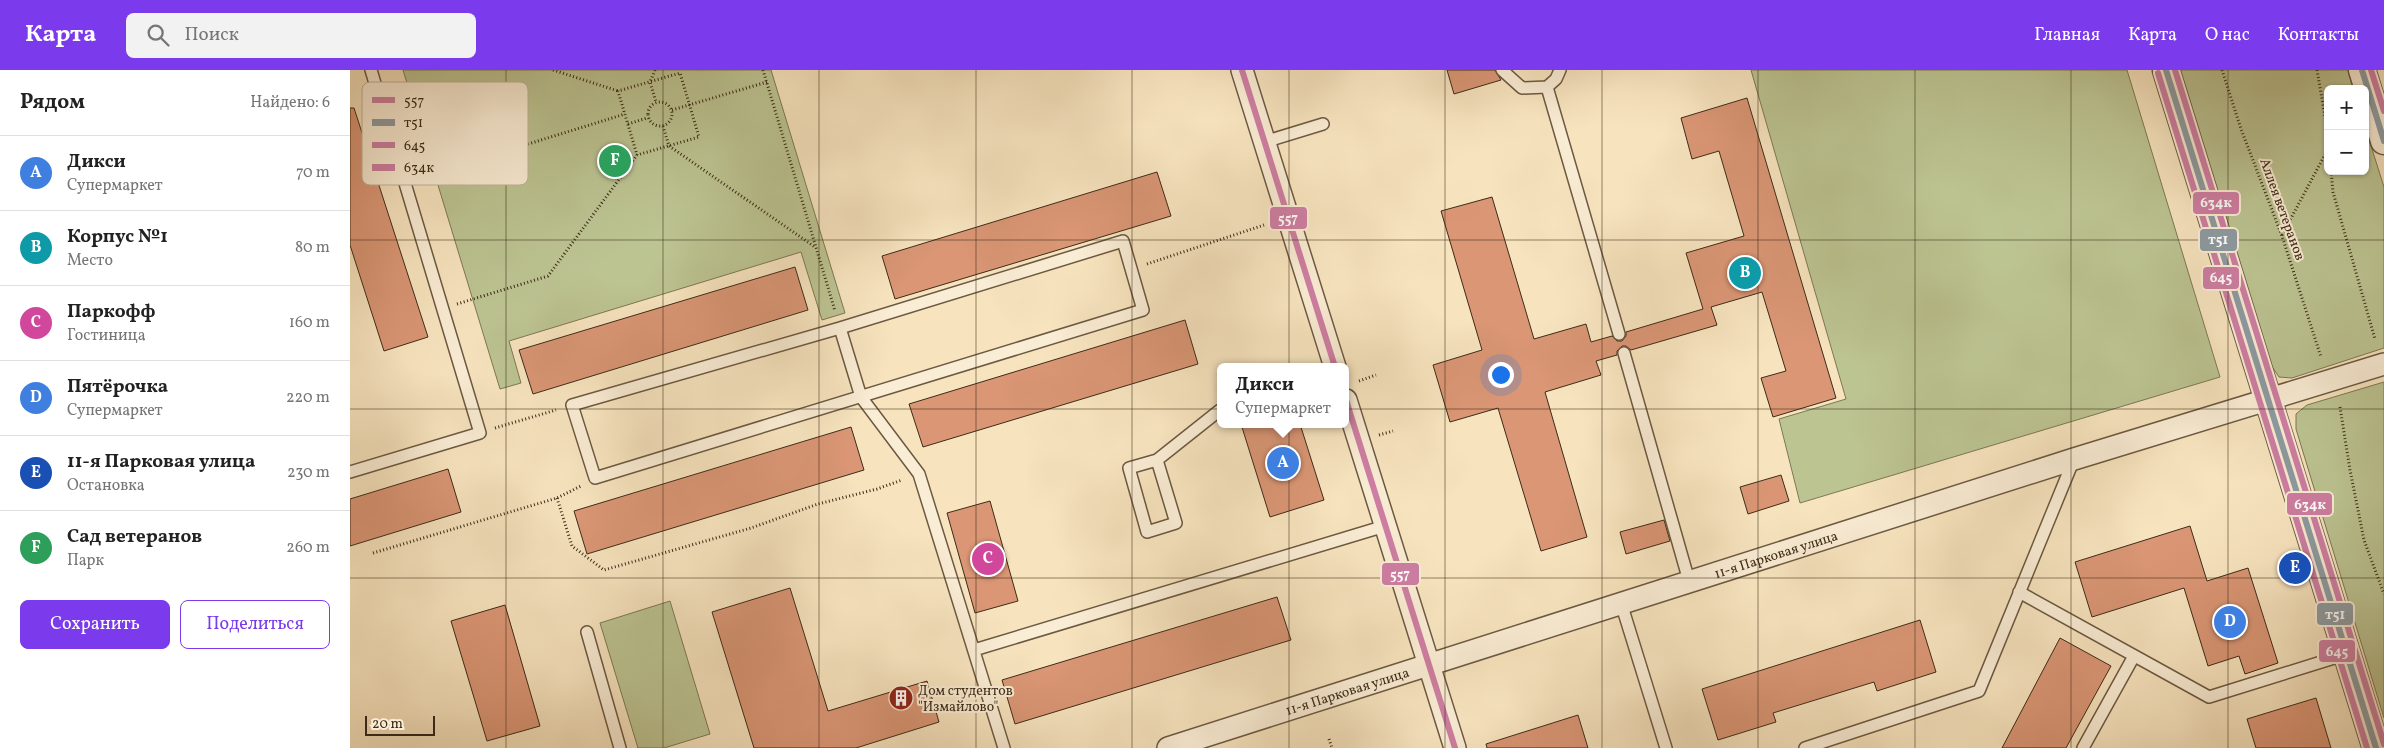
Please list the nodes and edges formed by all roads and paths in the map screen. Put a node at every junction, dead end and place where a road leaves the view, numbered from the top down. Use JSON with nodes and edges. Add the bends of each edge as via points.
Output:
{"nodes":[{"id":1,"x":371,"y":70,"type":"edge"},
{"id":2,"x":553,"y":70,"type":"edge"},
{"id":3,"x":655,"y":70,"type":"edge"},
{"id":4,"x":763,"y":70,"type":"edge"},
{"id":5,"x":1242,"y":70,"type":"edge"},
{"id":6,"x":1502,"y":70,"type":"edge"},
{"id":7,"x":1560,"y":70,"type":"edge"},
{"id":8,"x":2166,"y":70,"type":"edge"},
{"id":9,"x":2222,"y":70,"type":"edge"},
{"id":10,"x":2317,"y":70,"type":"edge"},
{"id":11,"x":2362,"y":70,"type":"edge"},
{"id":12,"x":375,"y":82,"type":"edge"},
{"id":13,"x":650,"y":82,"type":"junction"},
{"id":14,"x":766,"y":82,"type":"junction"},
{"id":15,"x":1547,"y":87,"type":"junction"},
{"id":16,"x":618,"y":91,"type":"junction"},
{"id":17,"x":656,"y":102,"type":"junction"},
{"id":18,"x":690,"y":105,"type":"junction"},
{"id":19,"x":672,"y":110,"type":"junction"},
{"id":20,"x":625,"y":114,"type":"junction"},
{"id":21,"x":648,"y":118,"type":"junction"},
{"id":22,"x":628,"y":124,"type":"junction"},
{"id":23,"x":1323,"y":124,"type":"dead end"},
{"id":24,"x":663,"y":126,"type":"junction"},
{"id":25,"x":2327,"y":130,"type":"edge"},
{"id":26,"x":2384,"y":141,"type":"edge"},
{"id":27,"x":1264,"y":142,"type":"junction"},
{"id":28,"x":528,"y":144,"type":"edge"},
{"id":29,"x":669,"y":146,"type":"junction"},
{"id":30,"x":638,"y":155,"type":"junction"},
{"id":31,"x":2324,"y":157,"type":"edge"},
{"id":32,"x":2331,"y":175,"type":"edge"},
{"id":33,"x":406,"y":185,"type":"edge"},
{"id":34,"x":1264,"y":225,"type":"dead end"},
{"id":35,"x":2282,"y":236,"type":"junction"},
{"id":36,"x":816,"y":248,"type":"junction"},
{"id":37,"x":1132,"y":269,"type":"junction"},
{"id":38,"x":444,"y":308,"type":"junction"},
{"id":39,"x":840,"y":328,"type":"junction"},
{"id":40,"x":1618,"y":334,"type":"dead end"},
{"id":41,"x":2375,"y":339,"type":"dead end"},
{"id":42,"x":1624,"y":353,"type":"dead end"},
{"id":43,"x":2321,"y":357,"type":"dead end"},
{"id":44,"x":1334,"y":363,"type":"edge"},
{"id":45,"x":2384,"y":364,"type":"edge"},
{"id":46,"x":861,"y":397,"type":"junction"},
{"id":47,"x":2268,"y":400,"type":"junction"},
{"id":48,"x":572,"y":406,"type":"junction"},
{"id":49,"x":2340,"y":407,"type":"dead end"},
{"id":50,"x":1349,"y":410,"type":"edge"},
{"id":51,"x":1217,"y":412,"type":"edge"},
{"id":52,"x":480,"y":432,"type":"junction"},
{"id":53,"x":2074,"y":459,"type":"junction"},
{"id":54,"x":1157,"y":460,"type":"junction"},
{"id":55,"x":350,"y":472,"type":"edge"},
{"id":56,"x":919,"y":474,"type":"junction"},
{"id":57,"x":595,"y":478,"type":"junction"},
{"id":58,"x":557,"y":498,"type":"junction"},
{"id":59,"x":1385,"y":526,"type":"junction"},
{"id":60,"x":374,"y":553,"type":"dead end"},
{"id":61,"x":1689,"y":581,"type":"junction"},
{"id":62,"x":2019,"y":592,"type":"junction"},
{"id":63,"x":2384,"y":594,"type":"edge"},
{"id":64,"x":1621,"y":603,"type":"junction"},
{"id":65,"x":586,"y":632,"type":"dead end"},
{"id":66,"x":974,"y":650,"type":"junction"},
{"id":67,"x":2347,"y":654,"type":"junction"},
{"id":68,"x":2134,"y":656,"type":"junction"},
{"id":69,"x":1429,"y":664,"type":"junction"},
{"id":70,"x":1329,"y":739,"type":"dead end"},
{"id":71,"x":620,"y":748,"type":"edge"},
{"id":72,"x":1004,"y":748,"type":"edge"},
{"id":73,"x":1168,"y":748,"type":"edge"},
{"id":74,"x":1332,"y":748,"type":"edge"},
{"id":75,"x":1455,"y":748,"type":"edge"},
{"id":76,"x":1666,"y":748,"type":"edge"},
{"id":77,"x":1805,"y":748,"type":"edge"},
{"id":78,"x":2082,"y":748,"type":"edge"},
{"id":79,"x":2376,"y":748,"type":"edge"}],
"edges":[{"from":1,"to":12,"type":"lane"},
{"from":2,"to":16,"type":"path"},
{"from":3,"to":13,"type":"path"},
{"from":4,"to":14,"type":"path"},
{"from":5,"to":27,"type":"street"},
{"from":6,"to":15,"type":"lane","via":[[1522,88]]},
{"from":7,"to":15,"type":"lane"},
{"from":8,"to":47,"type":"street"},
{"from":9,"to":35,"type":"path","name":"Аллея ветеранов","via":[[2240,129]]},
{"from":10,"to":25,"type":"path"},
{"from":11,"to":26,"type":"street"},
{"from":13,"to":16,"type":"path"},
{"from":13,"to":17,"type":"path"},
{"from":13,"to":18,"type":"path","via":[[680,73]]},
{"from":14,"to":18,"type":"path"},
{"from":14,"to":36,"type":"path"},
{"from":15,"to":40,"type":"lane"},
{"from":16,"to":20,"type":"path"},
{"from":17,"to":19,"type":"path","via":[[668,105]]},
{"from":17,"to":21,"type":"path","via":[[650,106]]},
{"from":18,"to":19,"type":"path"},
{"from":18,"to":29,"type":"path","via":[[699,136]]},
{"from":19,"to":24,"type":"path","via":[[672,117]]},
{"from":20,"to":22,"type":"path"},
{"from":20,"to":28,"type":"path"},
{"from":21,"to":22,"type":"path"},
{"from":21,"to":24,"type":"path","via":[[651,124]]},
{"from":22,"to":30,"type":"path"},
{"from":23,"to":27,"type":"lane"},
{"from":24,"to":29,"type":"path"},
{"from":27,"to":44,"type":"street"},
{"from":29,"to":30,"type":"path"},
{"from":29,"to":36,"type":"path"},
{"from":30,"to":38,"type":"path","via":[[548,276]]},
{"from":31,"to":35,"type":"path"},
{"from":32,"to":41,"type":"path","via":[[2333,192]]},
{"from":33,"to":38,"type":"lane"},
{"from":34,"to":37,"type":"path"},
{"from":35,"to":43,"type":"path","name":"Аллея ветеранов"},
{"from":36,"to":39,"type":"path"},
{"from":37,"to":39,"type":"lane","via":[[1123,241]]},
{"from":37,"to":46,"type":"lane","via":[[1143,310]]},
{"from":38,"to":52,"type":"lane"},
{"from":39,"to":46,"type":"lane"},
{"from":39,"to":48,"type":"lane"},
{"from":42,"to":61,"type":"lane"},
{"from":45,"to":47,"type":"street","name":"11-я Парковая улица"},
{"from":46,"to":56,"type":"lane"},
{"from":46,"to":57,"type":"lane"},
{"from":47,"to":53,"type":"street","name":"11-я Парковая улица"},
{"from":47,"to":67,"type":"street"},
{"from":48,"to":52,"type":"path"},
{"from":48,"to":57,"type":"lane"},
{"from":49,"to":63,"type":"path","via":[[2364,540]]},
{"from":50,"to":59,"type":"street"},
{"from":51,"to":54,"type":"lane"},
{"from":52,"to":55,"type":"lane"},
{"from":53,"to":61,"type":"street","name":"11-я Парковая улица"},
{"from":53,"to":62,"type":"lane"},
{"from":54,"to":54,"type":"lane","via":[[1176,523],[1148,532],[1129,468]]},
{"from":56,"to":58,"type":"path","via":[[751,528],[604,570],[572,546]]},
{"from":56,"to":66,"type":"lane"},
{"from":57,"to":58,"type":"path"},
{"from":58,"to":60,"type":"path"},
{"from":59,"to":66,"type":"lane"},
{"from":59,"to":69,"type":"street"},
{"from":61,"to":64,"type":"street","name":"11-я Парковая улица"},
{"from":62,"to":68,"type":"lane"},
{"from":62,"to":77,"type":"lane","via":[[1979,691]]},
{"from":64,"to":69,"type":"street","name":"11-я Парковая улица"},
{"from":64,"to":76,"type":"lane"},
{"from":65,"to":71,"type":"lane"},
{"from":66,"to":72,"type":"lane"},
{"from":67,"to":68,"type":"lane","via":[[2209,697]]},
{"from":67,"to":79,"type":"street"},
{"from":68,"to":78,"type":"lane"},
{"from":69,"to":73,"type":"street","name":"11-я Парковая улица"},
{"from":69,"to":75,"type":"street"},
{"from":70,"to":74,"type":"path"}]}
